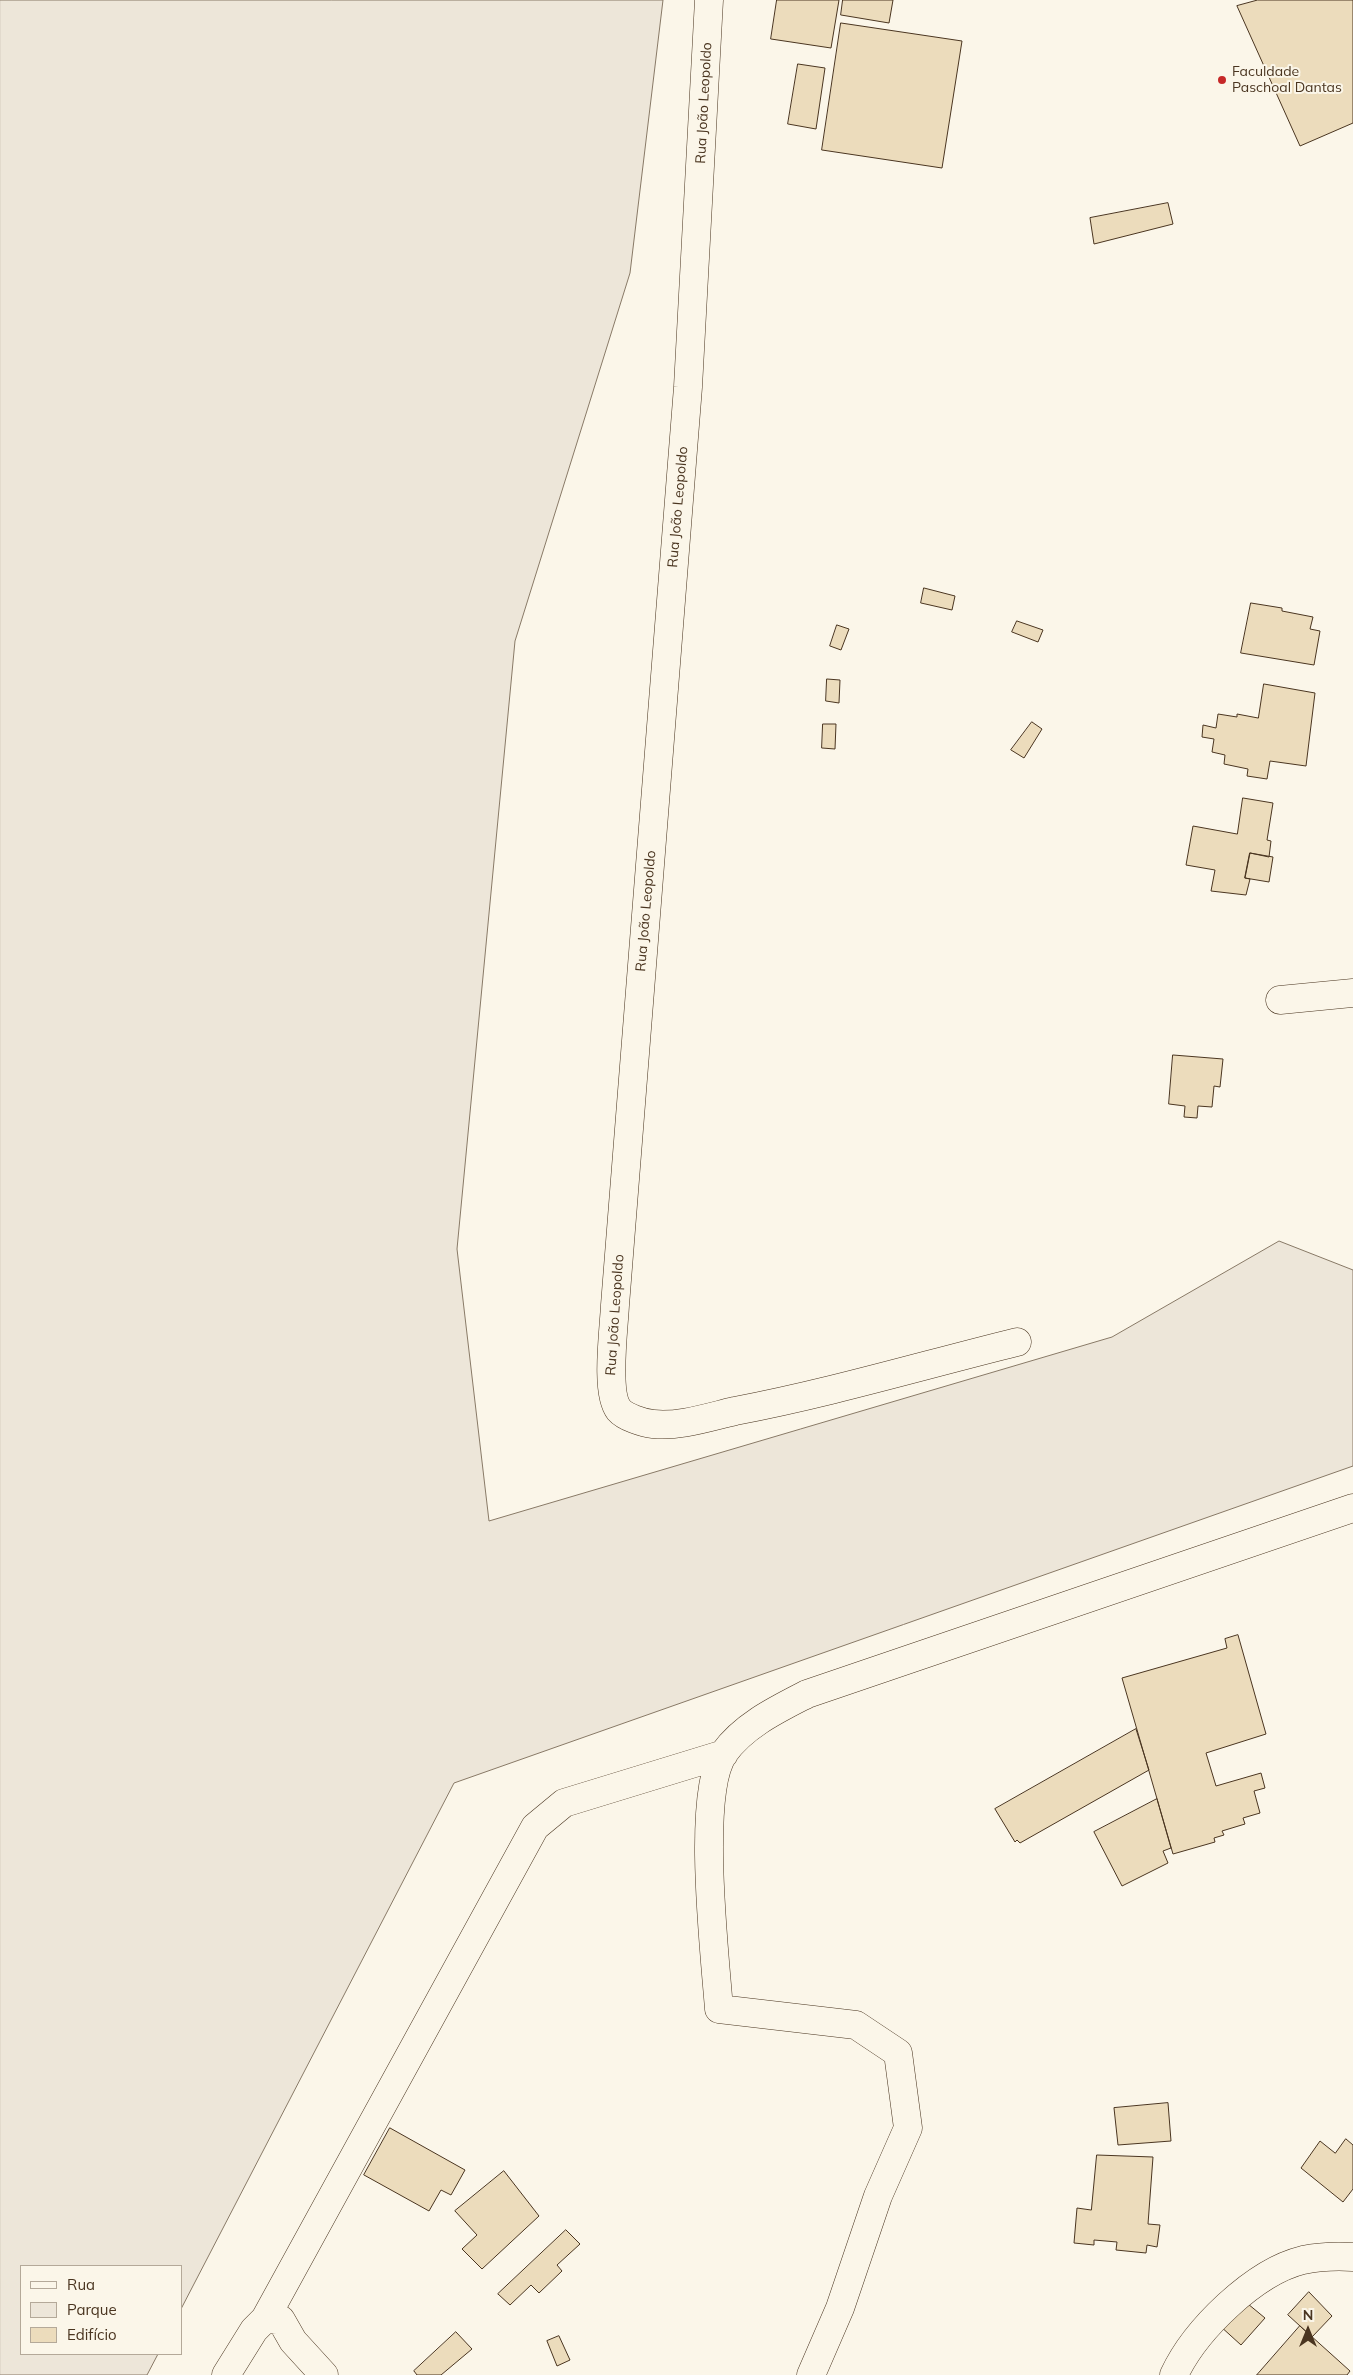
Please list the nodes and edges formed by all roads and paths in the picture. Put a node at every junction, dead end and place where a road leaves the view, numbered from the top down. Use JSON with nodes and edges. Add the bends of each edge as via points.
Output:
{"nodes":[{"id":1,"x":710,"y":0,"type":"edge"},
{"id":2,"x":1353,"y":993,"type":"edge"},
{"id":3,"x":1280,"y":1000,"type":"dead end"},
{"id":4,"x":1017,"y":1342,"type":"dead end"},
{"id":5,"x":1353,"y":1508,"type":"edge"},
{"id":6,"x":724,"y":1754,"type":"junction"},
{"id":7,"x":1353,"y":2257,"type":"edge"},
{"id":8,"x":265,"y":2319,"type":"junction"},
{"id":9,"x":226,"y":2375,"type":"edge"},
{"id":10,"x":324,"y":2375,"type":"edge"},
{"id":11,"x":811,"y":2375,"type":"edge"},
{"id":12,"x":1174,"y":2375,"type":"edge"}],
"edges":[{"from":1,"to":4,"type":"street","name":"Rua João Leopoldo","via":[[688,387],[615,1305],[611,1382],[614,1399],[619,1410],[635,1419],[652,1424],[675,1423],[768,1405]]},
{"from":2,"to":3,"type":"street"},
{"from":5,"to":6,"type":"street","via":[[807,1694],[775,1710],[748,1729]]},
{"from":6,"to":8,"type":"street","via":[[564,1803],[535,1827]]},
{"from":6,"to":11,"type":"street","via":[[712,1783],[709,1859],[719,2009],[856,2026],[898,2053],[908,2128],[878,2196],[840,2308]]},
{"from":7,"to":12,"type":"street","via":[[1303,2260],[1271,2274],[1206,2327]]},
{"from":8,"to":9,"type":"street","via":[[254,2330]]},
{"from":8,"to":10,"type":"street","via":[[281,2320],[293,2341]]}]}
